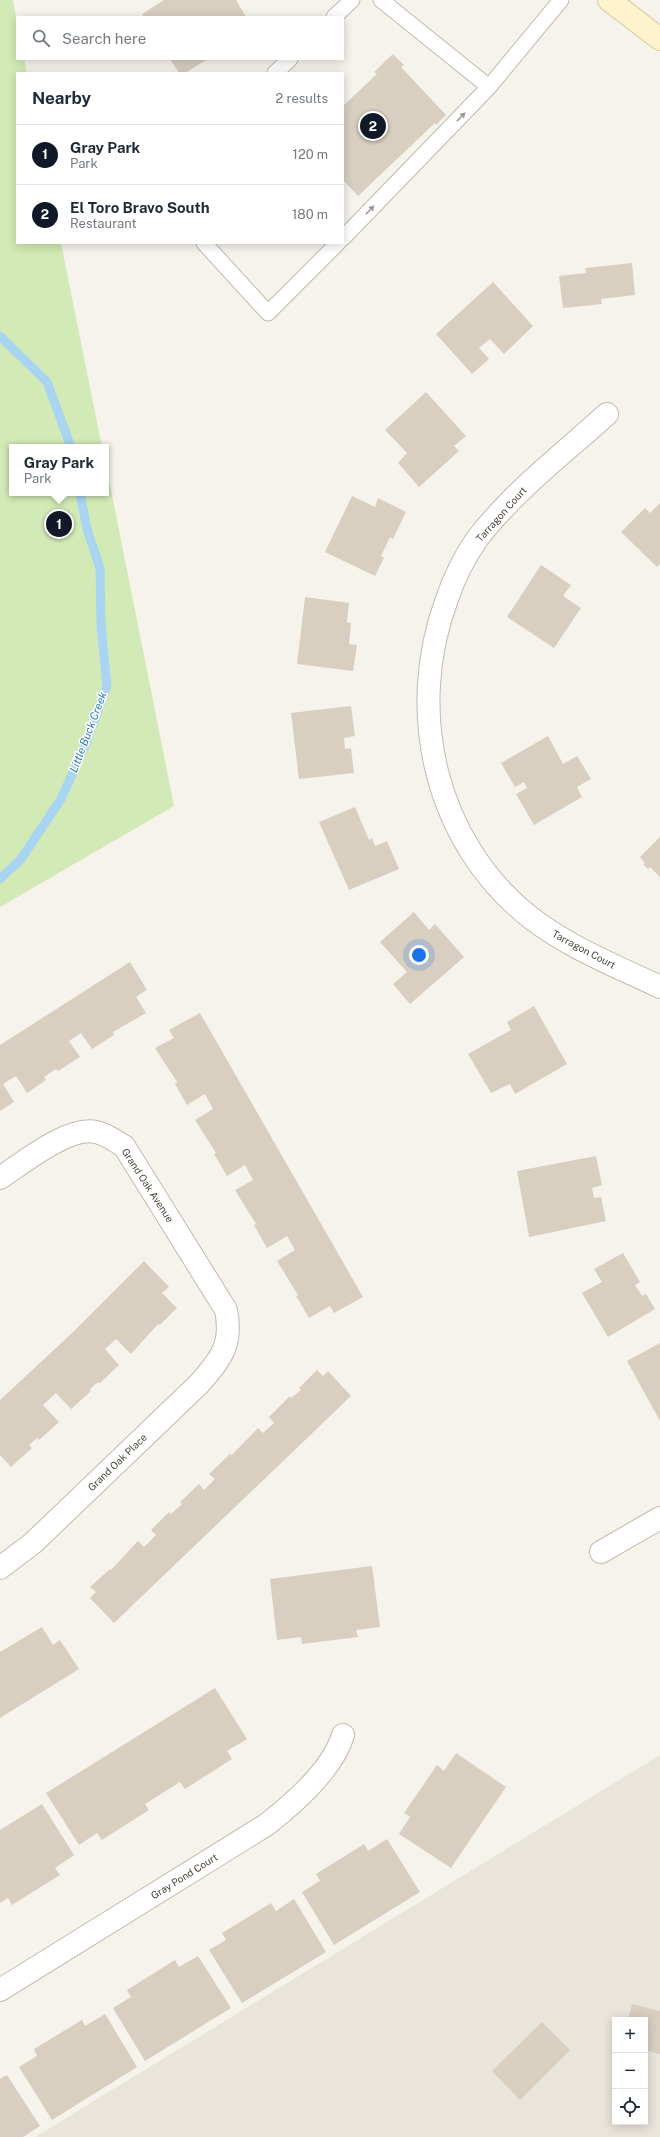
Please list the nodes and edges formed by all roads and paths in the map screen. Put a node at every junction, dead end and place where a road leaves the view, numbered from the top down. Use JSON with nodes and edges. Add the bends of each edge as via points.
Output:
{"nodes":[{"id":1,"x":352,"y":0,"type":"edge"},
{"id":2,"x":381,"y":0,"type":"edge"},
{"id":3,"x":561,"y":0,"type":"edge"},
{"id":4,"x":609,"y":0,"type":"edge"},
{"id":5,"x":335,"y":16,"type":"edge"},
{"id":6,"x":660,"y":39,"type":"edge"},
{"id":7,"x":289,"y":60,"type":"edge"},
{"id":8,"x":276,"y":72,"type":"edge"},
{"id":9,"x":489,"y":87,"type":"junction"},
{"id":10,"x":344,"y":235,"type":"edge"},
{"id":11,"x":205,"y":244,"type":"edge"},
{"id":12,"x":335,"y":244,"type":"edge"},
{"id":13,"x":607,"y":414,"type":"dead end"},
{"id":14,"x":660,"y":987,"type":"edge"},
{"id":15,"x":0,"y":1178,"type":"edge"},
{"id":16,"x":225,"y":1347,"type":"joint"},
{"id":17,"x":660,"y":1518,"type":"edge"},
{"id":18,"x":601,"y":1552,"type":"dead end"},
{"id":19,"x":0,"y":1568,"type":"edge"},
{"id":20,"x":343,"y":1735,"type":"dead end"},
{"id":21,"x":0,"y":1990,"type":"edge"}],
"edges":[{"from":1,"to":5,"type":"lane"},
{"from":2,"to":9,"type":"lane"},
{"from":3,"to":9,"type":"lane"},
{"from":4,"to":6,"type":"street"},
{"from":7,"to":8,"type":"lane"},
{"from":10,"to":9,"type":"lane","one_way":true},
{"from":11,"to":12,"type":"lane","via":[[268,313]]},
{"from":13,"to":14,"type":"street","name":"Tarragon Court","via":[[514,497],[478,539],[456,575],[436,628],[427,696],[428,725],[438,779],[448,805],[474,856],[500,888],[531,918],[554,934]]},
{"from":15,"to":16,"type":"street","name":"Grand Oak Avenue","via":[[62,1139],[82,1132],[96,1132],[124,1146],[226,1310],[230,1328]]},
{"from":16,"to":19,"type":"street","name":"Grand Oak Place","via":[[214,1367],[199,1384],[33,1543]]},
{"from":17,"to":18,"type":"street"},
{"from":20,"to":21,"type":"street","name":"Gray Pond Court","via":[[320,1773],[290,1806],[266,1825]]}]}
